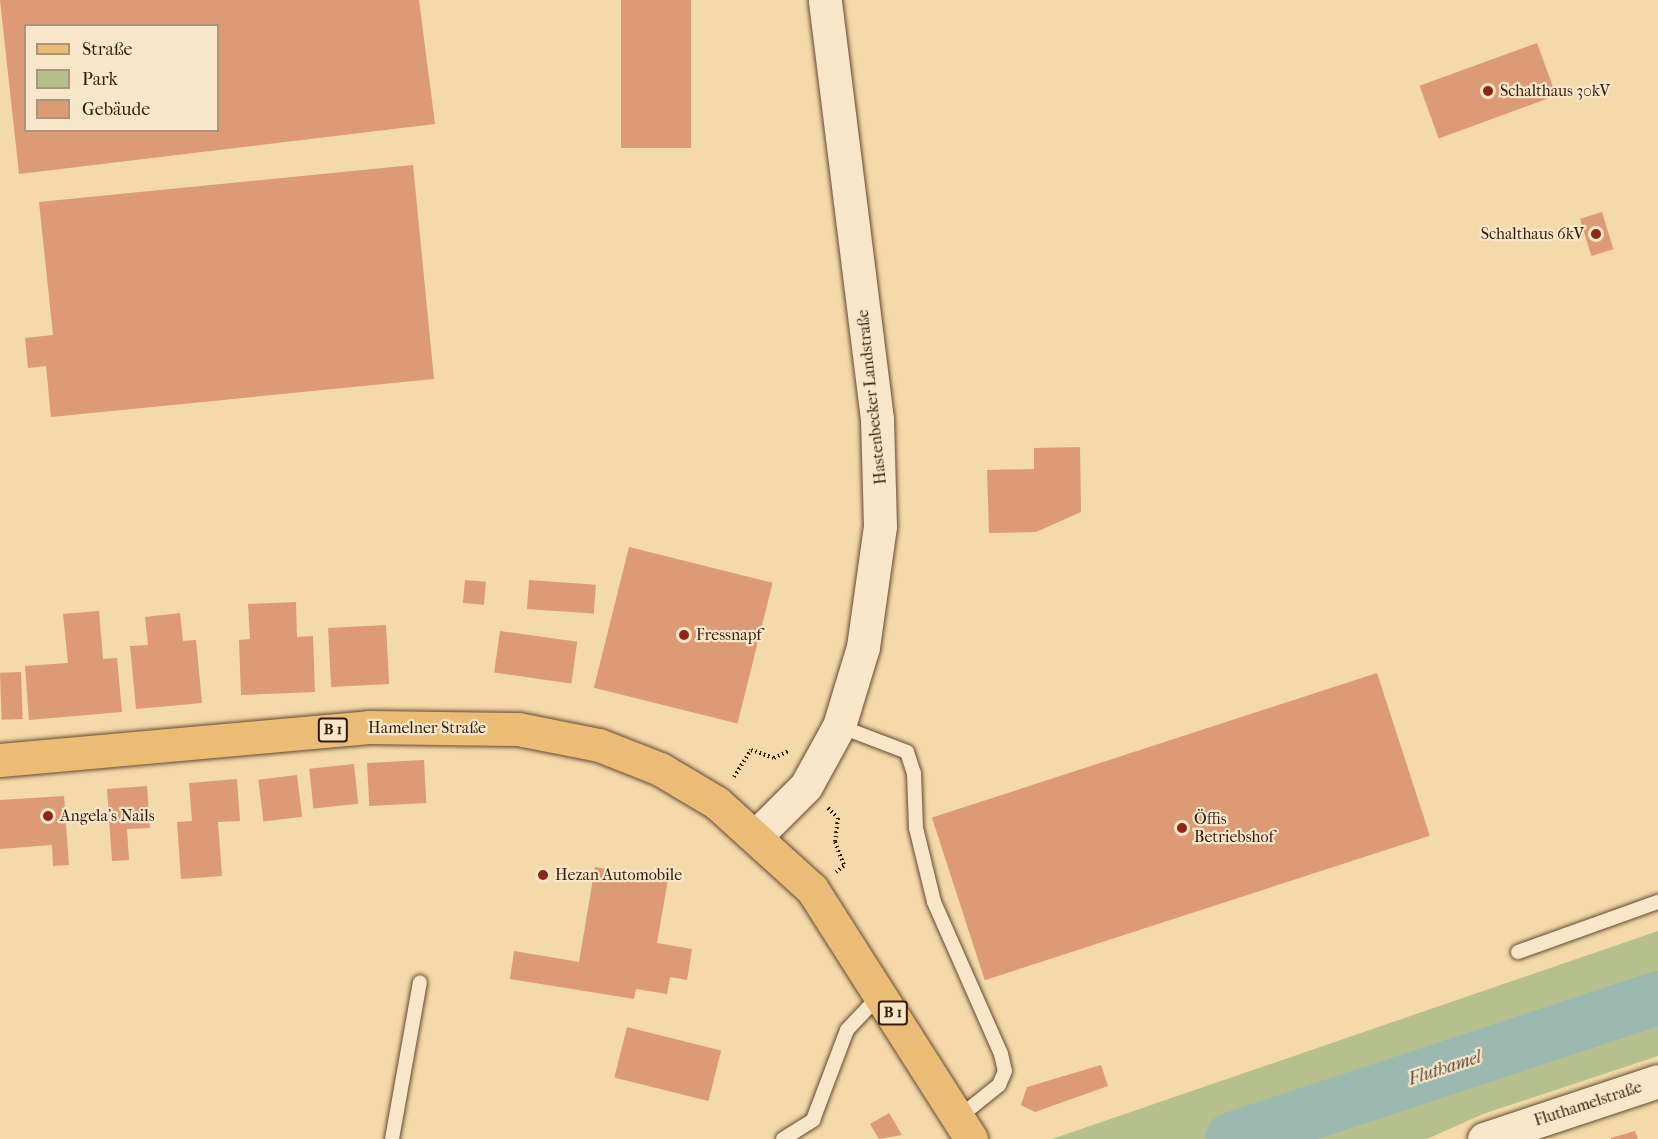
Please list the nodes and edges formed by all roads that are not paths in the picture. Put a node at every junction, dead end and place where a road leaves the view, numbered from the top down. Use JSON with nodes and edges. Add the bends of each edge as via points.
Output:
{"nodes":[{"id":1,"x":825,"y":0,"type":"edge"},
{"id":2,"x":839,"y":726,"type":"junction"},
{"id":3,"x":0,"y":760,"type":"edge"},
{"id":4,"x":757,"y":835,"type":"junction"},
{"id":5,"x":1658,"y":902,"type":"edge"},
{"id":6,"x":1518,"y":952,"type":"dead end"},
{"id":7,"x":420,"y":982,"type":"dead end"},
{"id":8,"x":881,"y":994,"type":"junction"},
{"id":9,"x":1658,"y":1081,"type":"edge"},
{"id":10,"x":965,"y":1128,"type":"edge"},
{"id":11,"x":1542,"y":1130,"type":"edge"},
{"id":12,"x":392,"y":1139,"type":"edge"},
{"id":13,"x":783,"y":1139,"type":"edge"},
{"id":14,"x":1484,"y":1139,"type":"edge"}],
"edges":[{"from":1,"to":2,"type":"main road","name":"Hastenbecker Landstraße","via":[[882,474],[871,600]]},
{"from":2,"to":4,"type":"main road","name":"Hastenbecker Landstraße","via":[[806,786]]},
{"from":2,"to":10,"type":"lane","via":[[907,752],[914,773],[916,828],[934,902],[1005,1071],[999,1085]]},
{"from":3,"to":4,"type":"main road","name":"Hamelner Straße","number":"B 1","via":[[369,727],[518,729],[599,745],[660,769]]},
{"from":4,"to":8,"type":"main road","number":"B 1","via":[[812,889]]},
{"from":5,"to":6,"type":"lane"},
{"from":7,"to":12,"type":"lane"},
{"from":8,"to":10,"type":"main road","number":"B 1"},
{"from":8,"to":13,"type":"lane","via":[[847,1030],[813,1120]]},
{"from":9,"to":11,"type":"main road","name":"Fluthamelstraße"},
{"from":11,"to":14,"type":"main road","name":"Fluthamelstraße"}]}
